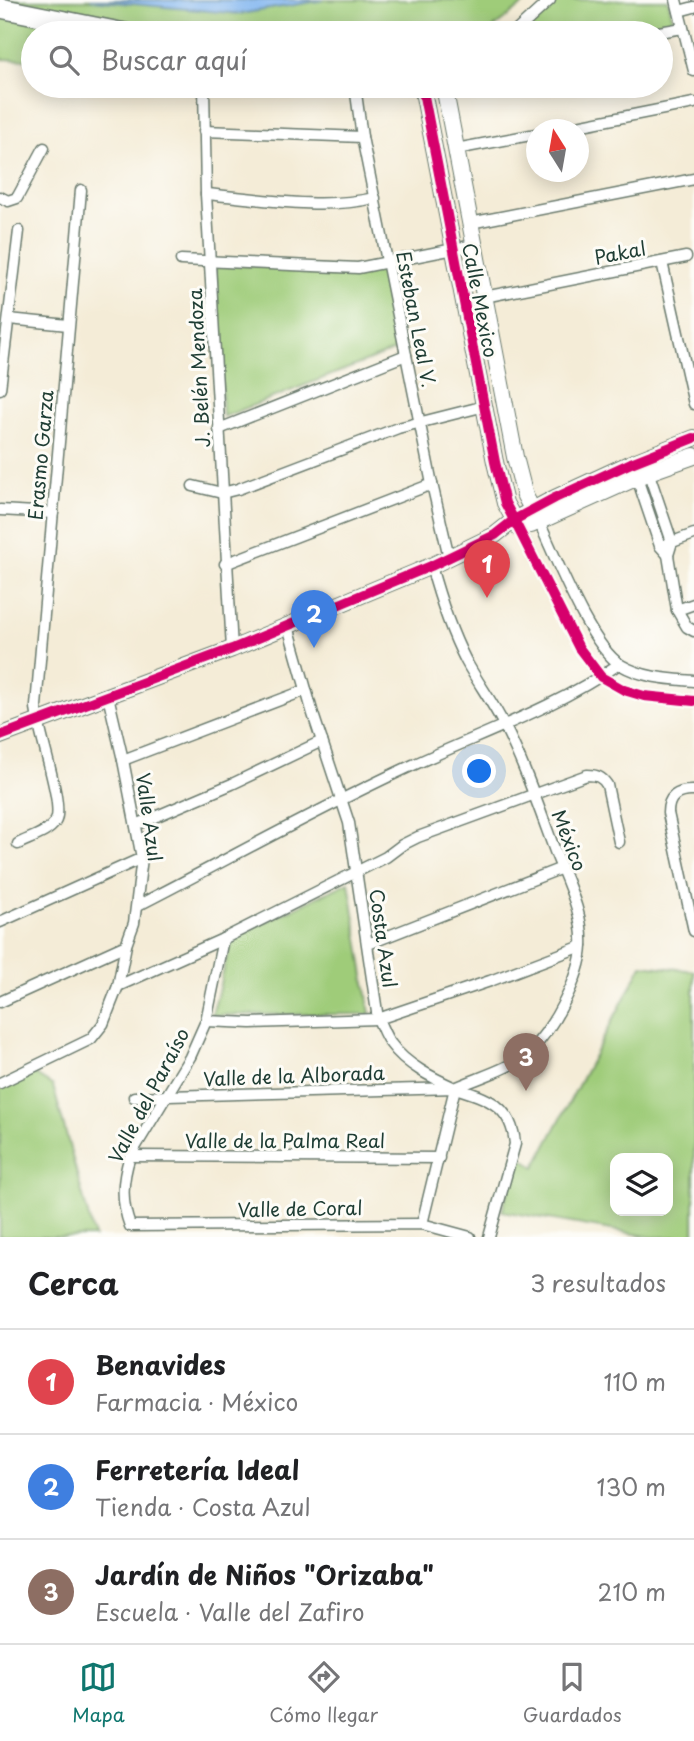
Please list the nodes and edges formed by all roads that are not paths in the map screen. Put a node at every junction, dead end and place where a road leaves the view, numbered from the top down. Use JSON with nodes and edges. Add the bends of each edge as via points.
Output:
{"nodes":[{"id":1,"x":550,"y":0,"type":"edge"},
{"id":2,"x":677,"y":6,"type":"edge"},
{"id":3,"x":694,"y":7,"type":"edge"},
{"id":4,"x":0,"y":8,"type":"edge"},
{"id":5,"x":65,"y":21,"type":"edge"},
{"id":6,"x":527,"y":21,"type":"edge"},
{"id":7,"x":683,"y":28,"type":"junction"},
{"id":8,"x":673,"y":30,"type":"edge"},
{"id":9,"x":694,"y":71,"type":"edge"},
{"id":10,"x":204,"y":98,"type":"edge"},
{"id":11,"x":357,"y":98,"type":"edge"},
{"id":12,"x":424,"y":98,"type":"edge"},
{"id":13,"x":445,"y":98,"type":"edge"},
{"id":14,"x":694,"y":103,"type":"edge"},
{"id":15,"x":589,"y":124,"type":"edge"},
{"id":16,"x":204,"y":131,"type":"junction"},
{"id":17,"x":526,"y":136,"type":"edge"},
{"id":18,"x":362,"y":137,"type":"junction"},
{"id":19,"x":44,"y":149,"type":"dead end"},
{"id":20,"x":456,"y":149,"type":"junction"},
{"id":21,"x":694,"y":179,"type":"edge"},
{"id":22,"x":81,"y":191,"type":"dead end"},
{"id":23,"x":206,"y":194,"type":"junction"},
{"id":24,"x":0,"y":197,"type":"edge"},
{"id":25,"x":375,"y":198,"type":"junction"},
{"id":26,"x":470,"y":223,"type":"junction"},
{"id":27,"x":19,"y":231,"type":"dead end"},
{"id":28,"x":474,"y":245,"type":"junction"},
{"id":29,"x":453,"y":250,"type":"junction"},
{"id":30,"x":686,"y":257,"type":"dead end"},
{"id":31,"x":181,"y":260,"type":"dead end"},
{"id":32,"x":210,"y":260,"type":"junction"},
{"id":33,"x":662,"y":262,"type":"junction"},
{"id":34,"x":389,"y":264,"type":"junction"},
{"id":35,"x":0,"y":273,"type":"edge"},
{"id":36,"x":12,"y":279,"type":"junction"},
{"id":37,"x":484,"y":297,"type":"junction"},
{"id":38,"x":9,"y":319,"type":"junction"},
{"id":39,"x":68,"y":325,"type":"junction"},
{"id":40,"x":3,"y":343,"type":"edge"},
{"id":41,"x":406,"y":355,"type":"junction"},
{"id":42,"x":0,"y":389,"type":"edge"},
{"id":43,"x":694,"y":404,"type":"edge"},
{"id":44,"x":485,"y":406,"type":"junction"},
{"id":45,"x":419,"y":421,"type":"junction"},
{"id":46,"x":219,"y":429,"type":"junction"},
{"id":47,"x":694,"y":438,"type":"edge"},
{"id":48,"x":694,"y":456,"type":"edge"},
{"id":49,"x":640,"y":467,"type":"junction"},
{"id":50,"x":432,"y":484,"type":"junction"},
{"id":51,"x":193,"y":486,"type":"dead end"},
{"id":52,"x":222,"y":493,"type":"junction"},
{"id":53,"x":0,"y":510,"type":"edge"},
{"id":54,"x":52,"y":513,"type":"junction"},
{"id":55,"x":536,"y":516,"type":"junction"},
{"id":56,"x":517,"y":525,"type":"junction"},
{"id":57,"x":694,"y":534,"type":"edge"},
{"id":58,"x":672,"y":542,"type":"junction"},
{"id":59,"x":660,"y":546,"type":"junction"},
{"id":60,"x":668,"y":555,"type":"junction"},
{"id":61,"x":449,"y":557,"type":"junction"},
{"id":62,"x":225,"y":564,"type":"junction"},
{"id":63,"x":431,"y":566,"type":"junction"},
{"id":64,"x":694,"y":604,"type":"edge"},
{"id":65,"x":677,"y":610,"type":"junction"},
{"id":66,"x":288,"y":626,"type":"junction"},
{"id":67,"x":694,"y":631,"type":"edge"},
{"id":68,"x":232,"y":649,"type":"junction"},
{"id":69,"x":620,"y":664,"type":"junction"},
{"id":70,"x":601,"y":677,"type":"junction"},
{"id":71,"x":694,"y":681,"type":"edge"},
{"id":72,"x":306,"y":690,"type":"junction"},
{"id":73,"x":108,"y":696,"type":"junction"},
{"id":74,"x":694,"y":701,"type":"edge"},
{"id":75,"x":38,"y":722,"type":"junction"},
{"id":76,"x":504,"y":726,"type":"junction"},
{"id":77,"x":0,"y":736,"type":"edge"},
{"id":78,"x":322,"y":741,"type":"junction"},
{"id":79,"x":123,"y":760,"type":"junction"},
{"id":80,"x":694,"y":791,"type":"edge"},
{"id":81,"x":533,"y":794,"type":"junction"},
{"id":82,"x":343,"y":800,"type":"junction"},
{"id":83,"x":136,"y":825,"type":"junction"},
{"id":84,"x":619,"y":842,"type":"dead end"},
{"id":85,"x":18,"y":844,"type":"dead end"},
{"id":86,"x":142,"y":858,"type":"junction"},
{"id":87,"x":562,"y":868,"type":"junction"},
{"id":88,"x":357,"y":872,"type":"junction"},
{"id":89,"x":137,"y":906,"type":"junction"},
{"id":90,"x":0,"y":922,"type":"edge"},
{"id":91,"x":694,"y":931,"type":"edge"},
{"id":92,"x":223,"y":939,"type":"junction"},
{"id":93,"x":368,"y":944,"type":"junction"},
{"id":94,"x":126,"y":945,"type":"junction"},
{"id":95,"x":582,"y":946,"type":"junction"},
{"id":96,"x":118,"y":986,"type":"junction"},
{"id":97,"x":0,"y":1002,"type":"edge"},
{"id":98,"x":378,"y":1019,"type":"junction"},
{"id":99,"x":206,"y":1021,"type":"junction"},
{"id":100,"x":488,"y":1073,"type":"junction"},
{"id":101,"x":0,"y":1083,"type":"edge"},
{"id":102,"x":455,"y":1088,"type":"junction"},
{"id":103,"x":166,"y":1096,"type":"junction"},
{"id":104,"x":134,"y":1097,"type":"dead end"},
{"id":105,"x":486,"y":1097,"type":"junction"},
{"id":106,"x":130,"y":1156,"type":"junction"},
{"id":107,"x":439,"y":1158,"type":"junction"},
{"id":108,"x":422,"y":1224,"type":"junction"},
{"id":109,"x":130,"y":1226,"type":"joint"},
{"id":110,"x":470,"y":1237,"type":"edge"},
{"id":111,"x":489,"y":1237,"type":"edge"}],
"edges":[{"from":1,"to":6,"type":"street"},
{"from":2,"to":3,"type":"street"},
{"from":2,"to":7,"type":"street"},
{"from":4,"to":5,"type":"highway"},
{"from":7,"to":8,"type":"street"},
{"from":7,"to":9,"type":"street"},
{"from":10,"to":16,"type":"street","name":"J. Belén Mendoza"},
{"from":11,"to":18,"type":"street","name":"Esteban Leal V."},
{"from":12,"to":29,"type":"street","name":"Calle Mexico"},
{"from":13,"to":20,"type":"street","name":"Calle Mexico"},
{"from":14,"to":15,"type":"street"},
{"from":16,"to":18,"type":"street"},
{"from":16,"to":23,"type":"street","name":"J. Belén Mendoza"},
{"from":17,"to":20,"type":"street"},
{"from":18,"to":25,"type":"street","name":"Esteban Leal V."},
{"from":19,"to":24,"type":"street","via":[[17,198],[8,201]]},
{"from":20,"to":26,"type":"street","name":"Calle Mexico"},
{"from":21,"to":26,"type":"street"},
{"from":22,"to":39,"type":"street","name":"Erasmo Garza"},
{"from":23,"to":25,"type":"street","via":[[328,204]]},
{"from":23,"to":32,"type":"street","name":"J. Belén Mendoza"},
{"from":25,"to":34,"type":"street","name":"Esteban Leal V."},
{"from":26,"to":28,"type":"street","name":"Calle Mexico"},
{"from":27,"to":36,"type":"street"},
{"from":28,"to":29,"type":"street"},
{"from":28,"to":37,"type":"street","name":"Calle Mexico"},
{"from":29,"to":34,"type":"street"},
{"from":29,"to":44,"type":"street","name":"Calle Mexico"},
{"from":30,"to":33,"type":"street"},
{"from":31,"to":32,"type":"street"},
{"from":32,"to":34,"type":"street","via":[[330,268]]},
{"from":32,"to":46,"type":"street","name":"J. Belén Mendoza"},
{"from":33,"to":37,"type":"street","name":"Pakal"},
{"from":33,"to":43,"type":"street","name":"Pakal"},
{"from":34,"to":41,"type":"street","name":"Esteban Leal V."},
{"from":35,"to":36,"type":"street"},
{"from":36,"to":38,"type":"street"},
{"from":37,"to":55,"type":"street","name":"Calle Mexico","via":[[517,468]]},
{"from":38,"to":39,"type":"street"},
{"from":38,"to":40,"type":"street"},
{"from":39,"to":54,"type":"street","name":"Erasmo Garza"},
{"from":40,"to":42,"type":"street"},
{"from":41,"to":45,"type":"street","name":"Esteban Leal V."},
{"from":41,"to":46,"type":"street"},
{"from":44,"to":45,"type":"street"},
{"from":44,"to":56,"type":"street","name":"Calle Mexico","via":[[501,486]]},
{"from":45,"to":50,"type":"street","name":"Esteban Leal V."},
{"from":45,"to":52,"type":"street"},
{"from":46,"to":52,"type":"street","name":"J. Belén Mendoza"},
{"from":47,"to":49,"type":"street"},
{"from":48,"to":49,"type":"street"},
{"from":49,"to":55,"type":"street"},
{"from":49,"to":58,"type":"street"},
{"from":49,"to":59,"type":"street"},
{"from":50,"to":61,"type":"street","name":"Esteban Leal V."},
{"from":50,"to":62,"type":"street"},
{"from":51,"to":52,"type":"street"},
{"from":52,"to":62,"type":"street","name":"J. Belén Mendoza"},
{"from":53,"to":54,"type":"street"},
{"from":54,"to":75,"type":"street","name":"Erasmo Garza"},
{"from":55,"to":56,"type":"street"},
{"from":55,"to":69,"type":"street","via":[[597,639]]},
{"from":56,"to":61,"type":"street"},
{"from":56,"to":70,"type":"street","via":[[579,648]]},
{"from":57,"to":58,"type":"street"},
{"from":58,"to":59,"type":"street"},
{"from":58,"to":60,"type":"street"},
{"from":59,"to":60,"type":"street"},
{"from":60,"to":65,"type":"street"},
{"from":61,"to":63,"type":"street"},
{"from":62,"to":68,"type":"street","name":"J. Belén Mendoza"},
{"from":63,"to":66,"type":"street"},
{"from":63,"to":76,"type":"street","name":"México","via":[[454,637]]},
{"from":64,"to":65,"type":"street"},
{"from":65,"to":67,"type":"street"},
{"from":66,"to":68,"type":"street"},
{"from":66,"to":72,"type":"street","name":"Costa Azul"},
{"from":68,"to":73,"type":"street"},
{"from":69,"to":70,"type":"street"},
{"from":69,"to":71,"type":"street","via":[[652,677]]},
{"from":70,"to":74,"type":"street","via":[[645,696]]},
{"from":70,"to":76,"type":"street"},
{"from":72,"to":78,"type":"street","name":"Costa Azul"},
{"from":72,"to":79,"type":"street"},
{"from":73,"to":75,"type":"street"},
{"from":73,"to":79,"type":"street","name":"Valle Azul"},
{"from":75,"to":77,"type":"street"},
{"from":75,"to":85,"type":"street","name":"Erasmo Garza","via":[[58,815],[50,827]]},
{"from":76,"to":81,"type":"street","name":"México"},
{"from":76,"to":82,"type":"street"},
{"from":78,"to":82,"type":"street","name":"Costa Azul"},
{"from":78,"to":83,"type":"street"},
{"from":79,"to":83,"type":"street","name":"Valle Azul"},
{"from":80,"to":91,"type":"street","via":[[680,792],[668,802]]},
{"from":81,"to":84,"type":"street","via":[[596,775],[607,785]]},
{"from":81,"to":87,"type":"street","name":"México"},
{"from":81,"to":88,"type":"street","via":[[410,841]]},
{"from":82,"to":88,"type":"street","name":"Costa Azul"},
{"from":82,"to":89,"type":"street"},
{"from":83,"to":86,"type":"street","name":"Valle Azul"},
{"from":86,"to":89,"type":"street","name":"Valle Azul"},
{"from":86,"to":90,"type":"street"},
{"from":87,"to":93,"type":"street"},
{"from":87,"to":95,"type":"street","name":"México"},
{"from":88,"to":92,"type":"street"},
{"from":88,"to":93,"type":"street","name":"Costa Azul"},
{"from":89,"to":94,"type":"street","name":"Valle Azul"},
{"from":92,"to":96,"type":"street"},
{"from":92,"to":99,"type":"street","name":"Valle del Paraíso"},
{"from":93,"to":98,"type":"street","name":"Costa Azul"},
{"from":94,"to":96,"type":"street","name":"Valle Azul"},
{"from":94,"to":97,"type":"street"},
{"from":95,"to":98,"type":"street"},
{"from":95,"to":100,"type":"street","name":"México","via":[[578,969],[545,1032],[530,1051]]},
{"from":96,"to":101,"type":"street","name":"Valle Azul","via":[[92,1039]]},
{"from":98,"to":99,"type":"street"},
{"from":98,"to":102,"type":"street","name":"Costa Azul","via":[[390,1044],[405,1059]]},
{"from":99,"to":103,"type":"street","name":"Valle del Paraíso"},
{"from":100,"to":102,"type":"street","name":"México"},
{"from":100,"to":105,"type":"street"},
{"from":102,"to":103,"type":"street","name":"Valle de la Alborada"},
{"from":102,"to":105,"type":"street"},
{"from":102,"to":107,"type":"street"},
{"from":103,"to":104,"type":"street","name":"Valle de la Alborada"},
{"from":103,"to":106,"type":"street","name":"Valle del Paraíso"},
{"from":105,"to":111,"type":"street","via":[[509,1119],[515,1144]]},
{"from":106,"to":107,"type":"street","name":"Valle de la Palma Real"},
{"from":106,"to":109,"type":"street","name":"Valle del Paraíso","via":[[123,1185]]},
{"from":107,"to":108,"type":"street"},
{"from":108,"to":109,"type":"street","name":"Valle de Coral"},
{"from":108,"to":110,"type":"street","name":"Valle de Coral"}]}
